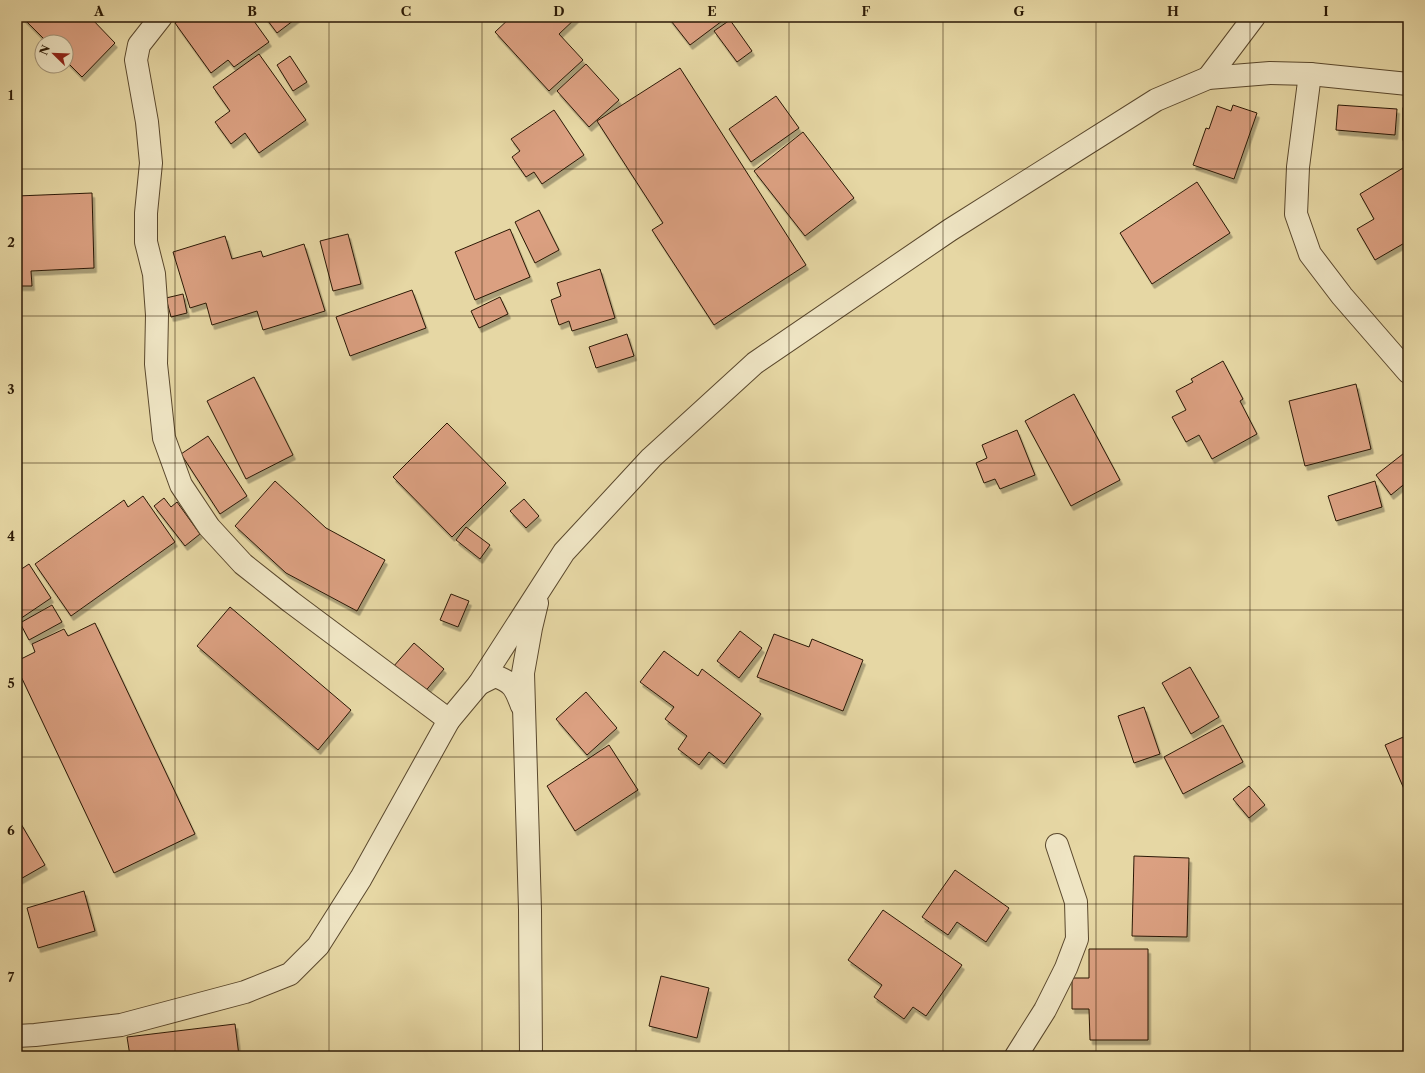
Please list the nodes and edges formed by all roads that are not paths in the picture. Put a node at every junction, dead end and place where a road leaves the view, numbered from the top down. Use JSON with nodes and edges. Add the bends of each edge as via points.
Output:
{"nodes":[{"id":1,"x":161,"y":17,"type":"edge"},
{"id":2,"x":1254,"y":17,"type":"edge"},
{"id":3,"x":1310,"y":74,"type":"junction"},
{"id":4,"x":1208,"y":78,"type":"junction"},
{"id":5,"x":1408,"y":84,"type":"edge"},
{"id":6,"x":1408,"y":372,"type":"edge"},
{"id":7,"x":542,"y":586,"type":"junction"},
{"id":8,"x":479,"y":684,"type":"junction"},
{"id":9,"x":523,"y":707,"type":"junction"},
{"id":10,"x":449,"y":720,"type":"junction"},
{"id":11,"x":1057,"y":845,"type":"dead end"},
{"id":12,"x":17,"y":1036,"type":"edge"},
{"id":13,"x":531,"y":1056,"type":"edge"},
{"id":14,"x":1016,"y":1056,"type":"edge"}],
"edges":[{"from":1,"to":10,"type":"street","via":[[139,45],[136,60],[151,163],[146,242],[154,274],[157,315],[156,364],[163,430],[181,484],[209,527],[243,564]]},
{"from":2,"to":4,"type":"street"},
{"from":3,"to":4,"type":"street","via":[[1270,73]]},
{"from":3,"to":5,"type":"street"},
{"from":3,"to":6,"type":"street","via":[[1298,167],[1296,214],[1310,254],[1342,296]]},
{"from":4,"to":7,"type":"street","via":[[1156,100],[950,230],[755,363],[651,458],[564,552]]},
{"from":7,"to":8,"type":"street"},
{"from":7,"to":9,"type":"street","via":[[523,673]]},
{"from":8,"to":9,"type":"street","via":[[495,676],[507,680],[515,688]]},
{"from":8,"to":10,"type":"street"},
{"from":9,"to":13,"type":"street","via":[[530,910]]},
{"from":10,"to":12,"type":"street","via":[[361,878],[318,946],[290,974],[245,992],[121,1025]]},
{"from":11,"to":14,"type":"street","via":[[1076,902],[1077,939],[1045,1010]]}]}
